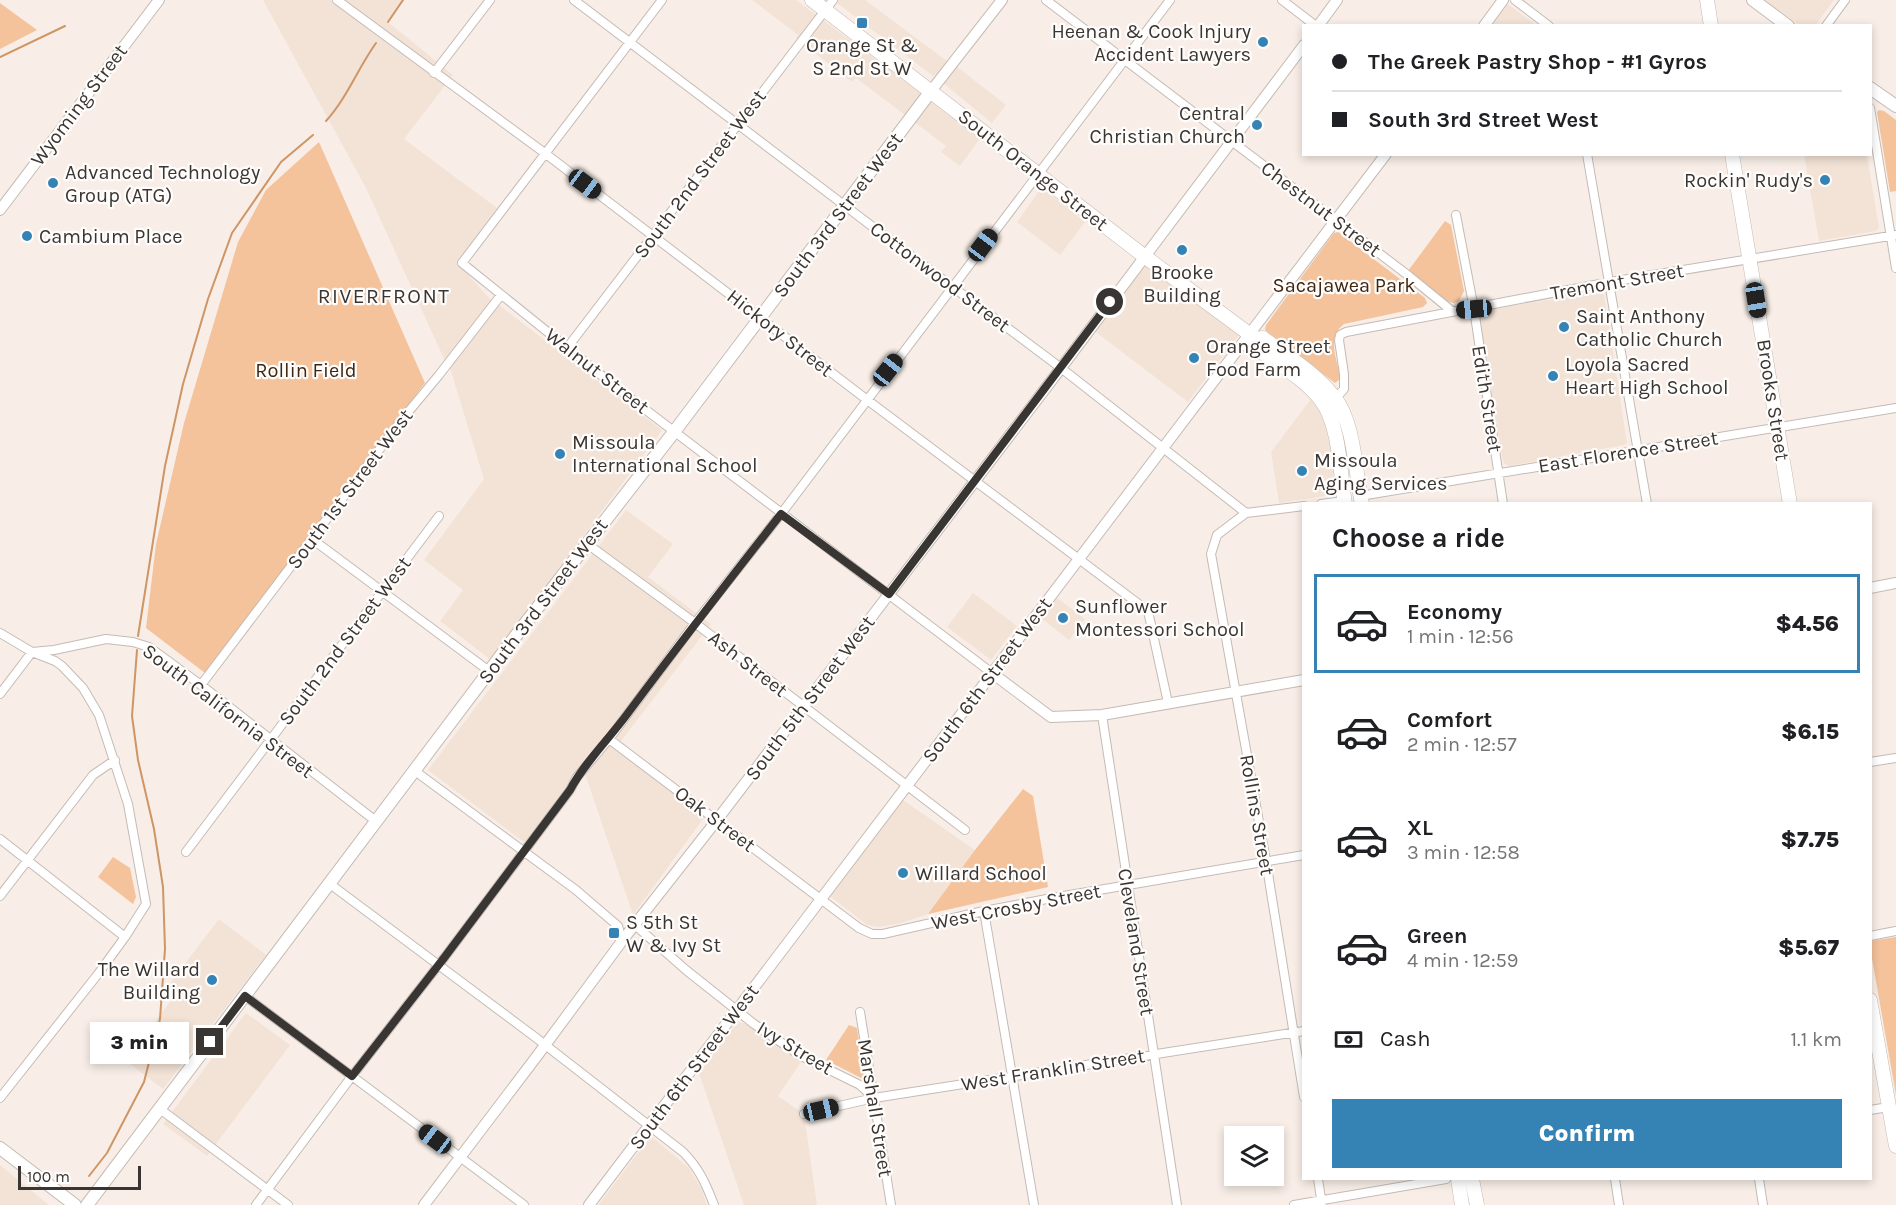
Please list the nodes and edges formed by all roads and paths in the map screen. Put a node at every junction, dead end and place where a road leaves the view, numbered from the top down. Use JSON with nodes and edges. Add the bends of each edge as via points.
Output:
{"nodes":[{"id":1,"x":159,"y":0,"type":"edge"},
{"id":2,"x":337,"y":0,"type":"edge"},
{"id":3,"x":490,"y":0,"type":"edge"},
{"id":4,"x":574,"y":0,"type":"edge"},
{"id":5,"x":662,"y":0,"type":"edge"},
{"id":6,"x":812,"y":0,"type":"edge"},
{"id":7,"x":1002,"y":0,"type":"edge"},
{"id":8,"x":1046,"y":0,"type":"edge"},
{"id":9,"x":1170,"y":0,"type":"edge"},
{"id":10,"x":1282,"y":0,"type":"edge"},
{"id":11,"x":1337,"y":0,"type":"edge"},
{"id":12,"x":1503,"y":0,"type":"edge"},
{"id":13,"x":1515,"y":0,"type":"edge"},
{"id":14,"x":1707,"y":0,"type":"edge"},
{"id":15,"x":1753,"y":0,"type":"edge"},
{"id":16,"x":1845,"y":0,"type":"edge"},
{"id":17,"x":829,"y":5,"type":"edge"},
{"id":18,"x":1314,"y":24,"type":"edge"},
{"id":19,"x":1319,"y":24,"type":"edge"},
{"id":20,"x":1485,"y":24,"type":"edge"},
{"id":21,"x":1546,"y":24,"type":"edge"},
{"id":22,"x":1711,"y":24,"type":"edge"},
{"id":23,"x":1785,"y":24,"type":"edge"},
{"id":24,"x":1827,"y":24,"type":"edge"},
{"id":25,"x":630,"y":43,"type":"junction"},
{"id":26,"x":1302,"y":48,"type":"edge"},
{"id":27,"x":1124,"y":60,"type":"junction"},
{"id":28,"x":434,"y":74,"type":"junction"},
{"id":29,"x":1872,"y":89,"type":"edge"},
{"id":30,"x":931,"y":91,"type":"junction"},
{"id":31,"x":1896,"y":106,"type":"edge"},
{"id":32,"x":1872,"y":119,"type":"edge"},
{"id":33,"x":738,"y":124,"type":"junction"},
{"id":34,"x":1231,"y":141,"type":"junction"},
{"id":35,"x":546,"y":154,"type":"junction"},
{"id":36,"x":1384,"y":156,"type":"edge"},
{"id":37,"x":1587,"y":156,"type":"edge"},
{"id":38,"x":1732,"y":156,"type":"edge"},
{"id":39,"x":1037,"y":173,"type":"junction"},
{"id":40,"x":846,"y":207,"type":"junction"},
{"id":41,"x":0,"y":210,"type":"edge"},
{"id":42,"x":1457,"y":219,"type":"dead end"},
{"id":43,"x":1336,"y":220,"type":"junction"},
{"id":44,"x":1893,"y":235,"type":"edge"},
{"id":45,"x":653,"y":236,"type":"junction"},
{"id":46,"x":1144,"y":256,"type":"junction"},
{"id":47,"x":1749,"y":259,"type":"junction"},
{"id":48,"x":1896,"y":268,"type":"edge"},
{"id":49,"x":1610,"y":282,"type":"junction"},
{"id":50,"x":952,"y":286,"type":"junction"},
{"id":51,"x":501,"y":295,"type":"junction"},
{"id":52,"x":1474,"y":309,"type":"junction"},
{"id":53,"x":1452,"y":311,"type":"junction"},
{"id":54,"x":760,"y":318,"type":"junction"},
{"id":55,"x":1252,"y":336,"type":"junction"},
{"id":56,"x":567,"y":348,"type":"junction"},
{"id":57,"x":1061,"y":368,"type":"junction"},
{"id":58,"x":866,"y":399,"type":"junction"},
{"id":59,"x":1336,"y":399,"type":"junction"},
{"id":60,"x":1896,"y":408,"type":"edge"},
{"id":61,"x":1777,"y":428,"type":"junction"},
{"id":62,"x":674,"y":432,"type":"junction"},
{"id":63,"x":1163,"y":446,"type":"junction"},
{"id":64,"x":1638,"y":450,"type":"junction"},
{"id":65,"x":1498,"y":474,"type":"junction"},
{"id":66,"x":975,"y":482,"type":"junction"},
{"id":67,"x":1361,"y":500,"type":"edge"},
{"id":68,"x":1344,"y":502,"type":"edge"},
{"id":69,"x":1503,"y":502,"type":"edge"},
{"id":70,"x":1647,"y":502,"type":"edge"},
{"id":71,"x":1790,"y":502,"type":"edge"},
{"id":72,"x":1302,"y":506,"type":"edge"},
{"id":73,"x":1246,"y":513,"type":"junction"},
{"id":74,"x":781,"y":514,"type":"junction"},
{"id":75,"x":439,"y":516,"type":"dead end"},
{"id":76,"x":312,"y":538,"type":"junction"},
{"id":77,"x":586,"y":543,"type":"junction"},
{"id":78,"x":1078,"y":558,"type":"junction"},
{"id":79,"x":1896,"y":584,"type":"edge"},
{"id":80,"x":1872,"y":588,"type":"edge"},
{"id":81,"x":382,"y":591,"type":"junction"},
{"id":82,"x":889,"y":594,"type":"junction"},
{"id":83,"x":695,"y":623,"type":"junction"},
{"id":84,"x":0,"y":633,"type":"edge"},
{"id":85,"x":32,"y":652,"type":"junction"},
{"id":86,"x":489,"y":671,"type":"junction"},
{"id":87,"x":992,"y":673,"type":"junction"},
{"id":88,"x":1302,"y":681,"type":"edge"},
{"id":89,"x":201,"y":685,"type":"junction"},
{"id":90,"x":1236,"y":692,"type":"junction"},
{"id":91,"x":0,"y":694,"type":"edge"},
{"id":92,"x":1168,"y":703,"type":"junction"},
{"id":93,"x":803,"y":707,"type":"junction"},
{"id":94,"x":1102,"y":715,"type":"junction"},
{"id":95,"x":609,"y":739,"type":"junction"},
{"id":96,"x":271,"y":740,"type":"junction"},
{"id":97,"x":1896,"y":758,"type":"edge"},
{"id":98,"x":115,"y":760,"type":"junction"},
{"id":99,"x":1872,"y":762,"type":"edge"},
{"id":100,"x":415,"y":771,"type":"junction"},
{"id":101,"x":907,"y":785,"type":"junction"},
{"id":102,"x":717,"y":820,"type":"junction"},
{"id":103,"x":377,"y":822,"type":"junction"},
{"id":104,"x":965,"y":830,"type":"dead end"},
{"id":105,"x":0,"y":839,"type":"edge"},
{"id":106,"x":523,"y":851,"type":"junction"},
{"id":107,"x":186,"y":852,"type":"dead end"},
{"id":108,"x":1302,"y":855,"type":"edge"},
{"id":109,"x":27,"y":859,"type":"junction"},
{"id":110,"x":1266,"y":861,"type":"junction"},
{"id":111,"x":330,"y":884,"type":"junction"},
{"id":112,"x":1128,"y":885,"type":"junction"},
{"id":113,"x":0,"y":896,"type":"edge"},
{"id":114,"x":821,"y":899,"type":"junction"},
{"id":115,"x":984,"y":911,"type":"junction"},
{"id":116,"x":635,"y":925,"type":"junction"},
{"id":117,"x":1896,"y":932,"type":"edge"},
{"id":118,"x":872,"y":934,"type":"joint"},
{"id":119,"x":1872,"y":936,"type":"edge"},
{"id":120,"x":125,"y":938,"type":"junction"},
{"id":121,"x":622,"y":940,"type":"junction"},
{"id":122,"x":438,"y":965,"type":"junction"},
{"id":123,"x":245,"y":996,"type":"junction"},
{"id":124,"x":736,"y":1011,"type":"junction"},
{"id":125,"x":1872,"y":1011,"type":"edge"},
{"id":126,"x":860,"y":1012,"type":"dead end"},
{"id":127,"x":1302,"y":1030,"type":"edge"},
{"id":128,"x":1292,"y":1032,"type":"junction"},
{"id":129,"x":545,"y":1046,"type":"junction"},
{"id":130,"x":1153,"y":1053,"type":"junction"},
{"id":131,"x":352,"y":1076,"type":"junction"},
{"id":132,"x":1012,"y":1077,"type":"junction"},
{"id":133,"x":1302,"y":1086,"type":"edge"},
{"id":134,"x":0,"y":1098,"type":"edge"},
{"id":135,"x":874,"y":1098,"type":"junction"},
{"id":136,"x":1889,"y":1107,"type":"junction"},
{"id":137,"x":160,"y":1109,"type":"junction"},
{"id":138,"x":1872,"y":1110,"type":"edge"},
{"id":139,"x":804,"y":1114,"type":"dead end"},
{"id":140,"x":649,"y":1125,"type":"junction"},
{"id":141,"x":1896,"y":1146,"type":"edge"},
{"id":142,"x":0,"y":1148,"type":"edge"},
{"id":143,"x":460,"y":1157,"type":"junction"},
{"id":144,"x":1317,"y":1180,"type":"edge"},
{"id":145,"x":1441,"y":1180,"type":"edge"},
{"id":146,"x":1458,"y":1180,"type":"edge"},
{"id":147,"x":1472,"y":1180,"type":"edge"},
{"id":148,"x":1615,"y":1180,"type":"edge"},
{"id":149,"x":1759,"y":1180,"type":"edge"},
{"id":150,"x":268,"y":1190,"type":"junction"},
{"id":151,"x":1322,"y":1203,"type":"edge"},
{"id":152,"x":75,"y":1205,"type":"edge"},
{"id":153,"x":87,"y":1205,"type":"edge"},
{"id":154,"x":256,"y":1205,"type":"edge"},
{"id":155,"x":288,"y":1205,"type":"edge"},
{"id":156,"x":424,"y":1205,"type":"edge"},
{"id":157,"x":524,"y":1205,"type":"edge"},
{"id":158,"x":589,"y":1205,"type":"edge"},
{"id":159,"x":714,"y":1205,"type":"edge"},
{"id":160,"x":891,"y":1205,"type":"edge"},
{"id":161,"x":1034,"y":1205,"type":"edge"},
{"id":162,"x":1177,"y":1205,"type":"edge"},
{"id":163,"x":1294,"y":1205,"type":"edge"},
{"id":164,"x":1462,"y":1205,"type":"edge"},
{"id":165,"x":1477,"y":1205,"type":"edge"},
{"id":166,"x":1619,"y":1205,"type":"edge"},
{"id":167,"x":1763,"y":1205,"type":"edge"}],
"edges":[{"from":1,"to":41,"type":"street","name":"Wyoming Street"},
{"from":2,"to":28,"type":"street","name":"Hickory Street"},
{"from":3,"to":28,"type":"street"},
{"from":4,"to":25,"type":"street","name":"Cottonwood Street"},
{"from":5,"to":25,"type":"street"},
{"from":6,"to":17,"type":"main road","name":"South Orange Street"},
{"from":7,"to":30,"type":"street","name":"South 3rd Street West"},
{"from":8,"to":27,"type":"street","name":"Chestnut Street"},
{"from":9,"to":27,"type":"street"},
{"from":10,"to":18,"type":"street"},
{"from":11,"to":19,"type":"street"},
{"from":12,"to":20,"type":"street"},
{"from":13,"to":21,"type":"street"},
{"from":14,"to":22,"type":"main road"},
{"from":15,"to":23,"type":"main road"},
{"from":16,"to":24,"type":"street"},
{"from":17,"to":30,"type":"main road","name":"South Orange Street"},
{"from":17,"to":33,"type":"street","name":"South 2nd Street West"},
{"from":25,"to":33,"type":"street","name":"Cottonwood Street"},
{"from":25,"to":35,"type":"street"},
{"from":26,"to":34,"type":"street","name":"South 5th Street West"},
{"from":27,"to":34,"type":"street","name":"Chestnut Street"},
{"from":27,"to":39,"type":"street"},
{"from":28,"to":35,"type":"street","name":"Hickory Street"},
{"from":29,"to":31,"type":"main road"},
{"from":30,"to":39,"type":"main road","name":"South Orange Street"},
{"from":30,"to":40,"type":"main road","name":"South 3rd Street West"},
{"from":32,"to":44,"type":"street"},
{"from":33,"to":40,"type":"street","name":"Cottonwood Street"},
{"from":33,"to":45,"type":"street","name":"South 2nd Street West"},
{"from":34,"to":43,"type":"street","name":"Chestnut Street"},
{"from":34,"to":46,"type":"street","name":"South 5th Street West"},
{"from":35,"to":45,"type":"street","name":"Hickory Street"},
{"from":35,"to":51,"type":"street","name":"Walnut Street","via":[[462,263]]},
{"from":36,"to":43,"type":"street","name":"South 6th Street West"},
{"from":37,"to":49,"type":"street"},
{"from":38,"to":47,"type":"main road","name":"Brooks Street"},
{"from":39,"to":46,"type":"main road","name":"South Orange Street"},
{"from":39,"to":50,"type":"street"},
{"from":40,"to":50,"type":"street","name":"Cottonwood Street"},
{"from":40,"to":54,"type":"main road","name":"South 3rd Street West"},
{"from":42,"to":52,"type":"street","name":"Edith Street"},
{"from":43,"to":53,"type":"street","name":"Chestnut Street"},
{"from":43,"to":55,"type":"street","name":"South 6th Street West"},
{"from":44,"to":47,"type":"street","name":"Tremont Street"},
{"from":44,"to":48,"type":"street"},
{"from":45,"to":54,"type":"street","name":"Hickory Street"},
{"from":45,"to":56,"type":"street","name":"South 2nd Street West"},
{"from":46,"to":55,"type":"main road","name":"South Orange Street"},
{"from":46,"to":57,"type":"street","name":"South 5th Street West"},
{"from":47,"to":49,"type":"street","name":"Tremont Street"},
{"from":47,"to":61,"type":"main road","name":"Brooks Street"},
{"from":49,"to":52,"type":"street","name":"Tremont Street"},
{"from":49,"to":64,"type":"street"},
{"from":50,"to":57,"type":"street","name":"Cottonwood Street"},
{"from":50,"to":58,"type":"street"},
{"from":51,"to":56,"type":"street","name":"Walnut Street"},
{"from":51,"to":76,"type":"street","name":"South 1st Street West"},
{"from":52,"to":53,"type":"street","name":"Tremont Street"},
{"from":52,"to":65,"type":"street","name":"Edith Street"},
{"from":53,"to":59,"type":"street","name":"Tremont Street","via":[[1340,335],[1344,389]]},
{"from":54,"to":58,"type":"street","name":"Hickory Street"},
{"from":54,"to":62,"type":"main road","name":"South 3rd Street West"},
{"from":55,"to":59,"type":"main road","via":[[1263,338],[1322,383]]},
{"from":55,"to":63,"type":"street","name":"South 6th Street West"},
{"from":55,"to":68,"type":"main road","via":[[1256,348],[1323,402],[1331,418]]},
{"from":56,"to":62,"type":"street","name":"Walnut Street"},
{"from":57,"to":63,"type":"street","name":"Cottonwood Street"},
{"from":57,"to":66,"type":"street","name":"South 5th Street West"},
{"from":58,"to":66,"type":"street","name":"Hickory Street"},
{"from":58,"to":74,"type":"street"},
{"from":59,"to":67,"type":"main road","via":[[1350,437]]},
{"from":60,"to":61,"type":"street","name":"East Florence Street"},
{"from":61,"to":64,"type":"street","name":"East Florence Street"},
{"from":61,"to":71,"type":"main road","name":"Brooks Street"},
{"from":62,"to":74,"type":"street","name":"Walnut Street"},
{"from":62,"to":77,"type":"main road","name":"South 3rd Street West"},
{"from":63,"to":73,"type":"street","name":"Cottonwood Street"},
{"from":63,"to":78,"type":"street","name":"South 6th Street West"},
{"from":64,"to":65,"type":"street","name":"East Florence Street"},
{"from":64,"to":70,"type":"street"},
{"from":65,"to":67,"type":"street","name":"East Florence Street"},
{"from":65,"to":69,"type":"street","name":"Edith Street"},
{"from":66,"to":78,"type":"street","name":"Hickory Street"},
{"from":66,"to":82,"type":"street","name":"South 5th Street West"},
{"from":72,"to":73,"type":"street"},
{"from":73,"to":90,"type":"street","name":"Rollins Street","via":[[1217,535],[1211,554]]},
{"from":74,"to":82,"type":"street","name":"Walnut Street"},
{"from":74,"to":83,"type":"street"},
{"from":75,"to":81,"type":"street","name":"South 2nd Street West"},
{"from":76,"to":81,"type":"street"},
{"from":76,"to":89,"type":"street","name":"South 1st Street West"},
{"from":77,"to":83,"type":"street","name":"Ash Street"},
{"from":77,"to":86,"type":"main road","name":"South 3rd Street West"},
{"from":78,"to":87,"type":"street","name":"South 6th Street West"},
{"from":78,"to":92,"type":"street","name":"Hickory Street","via":[[1148,611]]},
{"from":79,"to":80,"type":"street"},
{"from":81,"to":86,"type":"street"},
{"from":81,"to":96,"type":"street","name":"South 2nd Street West"},
{"from":82,"to":87,"type":"street","name":"Walnut Street"},
{"from":82,"to":93,"type":"street","name":"South 5th Street West"},
{"from":83,"to":93,"type":"street","name":"Ash Street"},
{"from":83,"to":95,"type":"street"},
{"from":84,"to":85,"type":"street"},
{"from":85,"to":89,"type":"street","name":"South California Street","via":[[106,639],[133,642],[149,648]]},
{"from":85,"to":91,"type":"street"},
{"from":85,"to":98,"type":"street","via":[[62,666],[83,688],[99,715]]},
{"from":86,"to":100,"type":"main road","name":"South 3rd Street West"},
{"from":87,"to":94,"type":"street","via":[[1052,717]]},
{"from":87,"to":101,"type":"street","name":"South 6th Street West"},
{"from":88,"to":90,"type":"street"},
{"from":89,"to":96,"type":"street","name":"South California Street"},
{"from":90,"to":92,"type":"street"},
{"from":90,"to":110,"type":"street","name":"Rollins Street"},
{"from":92,"to":94,"type":"street"},
{"from":93,"to":101,"type":"street","name":"Ash Street"},
{"from":93,"to":102,"type":"street","name":"South 5th Street West"},
{"from":94,"to":112,"type":"street","name":"Cleveland Street"},
{"from":95,"to":102,"type":"street","name":"Oak Street"},
{"from":95,"to":106,"type":"street"},
{"from":96,"to":103,"type":"street","name":"South California Street"},
{"from":96,"to":107,"type":"street","name":"South 2nd Street West"},
{"from":97,"to":99,"type":"street"},
{"from":98,"to":109,"type":"street","via":[[93,775]]},
{"from":98,"to":120,"type":"street","via":[[128,804],[146,899],[144,910]]},
{"from":100,"to":103,"type":"main road","name":"South 3rd Street West"},
{"from":100,"to":106,"type":"street"},
{"from":101,"to":104,"type":"street","name":"Ash Street"},
{"from":101,"to":114,"type":"street","name":"South 6th Street West"},
{"from":102,"to":114,"type":"street","name":"Oak Street"},
{"from":102,"to":116,"type":"street","name":"South 5th Street West"},
{"from":103,"to":111,"type":"main road","name":"South 3rd Street West"},
{"from":105,"to":109,"type":"street"},
{"from":106,"to":121,"type":"street","via":[[618,926]]},
{"from":106,"to":122,"type":"street"},
{"from":108,"to":110,"type":"street","name":"West Crosby Street"},
{"from":109,"to":113,"type":"street"},
{"from":109,"to":120,"type":"street"},
{"from":110,"to":112,"type":"street","name":"West Crosby Street"},
{"from":110,"to":128,"type":"street","name":"Rollins Street"},
{"from":111,"to":122,"type":"street"},
{"from":111,"to":123,"type":"main road","name":"South 3rd Street West"},
{"from":112,"to":115,"type":"street","name":"West Crosby Street"},
{"from":112,"to":130,"type":"street","name":"Cleveland Street"},
{"from":114,"to":118,"type":"street","name":"Oak Street"},
{"from":114,"to":124,"type":"street","name":"South 6th Street West"},
{"from":115,"to":118,"type":"street","name":"West Crosby Street"},
{"from":115,"to":132,"type":"street"},
{"from":116,"to":121,"type":"street","name":"South 5th Street West"},
{"from":116,"to":124,"type":"street","name":"Ivy Street"},
{"from":117,"to":119,"type":"street"},
{"from":120,"to":134,"type":"street"},
{"from":121,"to":129,"type":"street","name":"South 5th Street West"},
{"from":122,"to":129,"type":"street"},
{"from":122,"to":131,"type":"street"},
{"from":123,"to":131,"type":"street"},
{"from":123,"to":137,"type":"main road","name":"South 3rd Street West"},
{"from":124,"to":135,"type":"street","name":"Ivy Street","via":[[788,1048],[860,1085]]},
{"from":124,"to":140,"type":"street","name":"South 6th Street West"},
{"from":125,"to":136,"type":"main road"},
{"from":126,"to":135,"type":"street","name":"Marshall Street"},
{"from":127,"to":128,"type":"street","name":"West Franklin Street"},
{"from":128,"to":130,"type":"street","name":"West Franklin Street"},
{"from":128,"to":133,"type":"street","name":"Rollins Street"},
{"from":129,"to":140,"type":"street"},
{"from":129,"to":143,"type":"street","name":"South 5th Street West"},
{"from":130,"to":132,"type":"street","name":"West Franklin Street"},
{"from":130,"to":162,"type":"street","name":"Cleveland Street"},
{"from":131,"to":143,"type":"street"},
{"from":131,"to":150,"type":"street"},
{"from":132,"to":135,"type":"street","name":"West Franklin Street"},
{"from":132,"to":161,"type":"street"},
{"from":135,"to":139,"type":"street","name":"West Franklin Street"},
{"from":135,"to":160,"type":"street","name":"Marshall Street"},
{"from":136,"to":138,"type":"street"},
{"from":136,"to":141,"type":"main road"},
{"from":137,"to":150,"type":"street"},
{"from":137,"to":153,"type":"main road","name":"South 3rd Street West"},
{"from":140,"to":158,"type":"street","name":"South 6th Street West"},
{"from":140,"to":159,"type":"street","via":[[693,1162]]},
{"from":142,"to":152,"type":"main road"},
{"from":143,"to":156,"type":"street","name":"South 5th Street West"},
{"from":143,"to":157,"type":"street"},
{"from":144,"to":151,"type":"street"},
{"from":145,"to":151,"type":"street"},
{"from":146,"to":164,"type":"main road"},
{"from":147,"to":165,"type":"main road"},
{"from":148,"to":166,"type":"street"},
{"from":149,"to":167,"type":"street"},
{"from":150,"to":154,"type":"street"},
{"from":150,"to":155,"type":"street"},
{"from":151,"to":163,"type":"street"}]}
